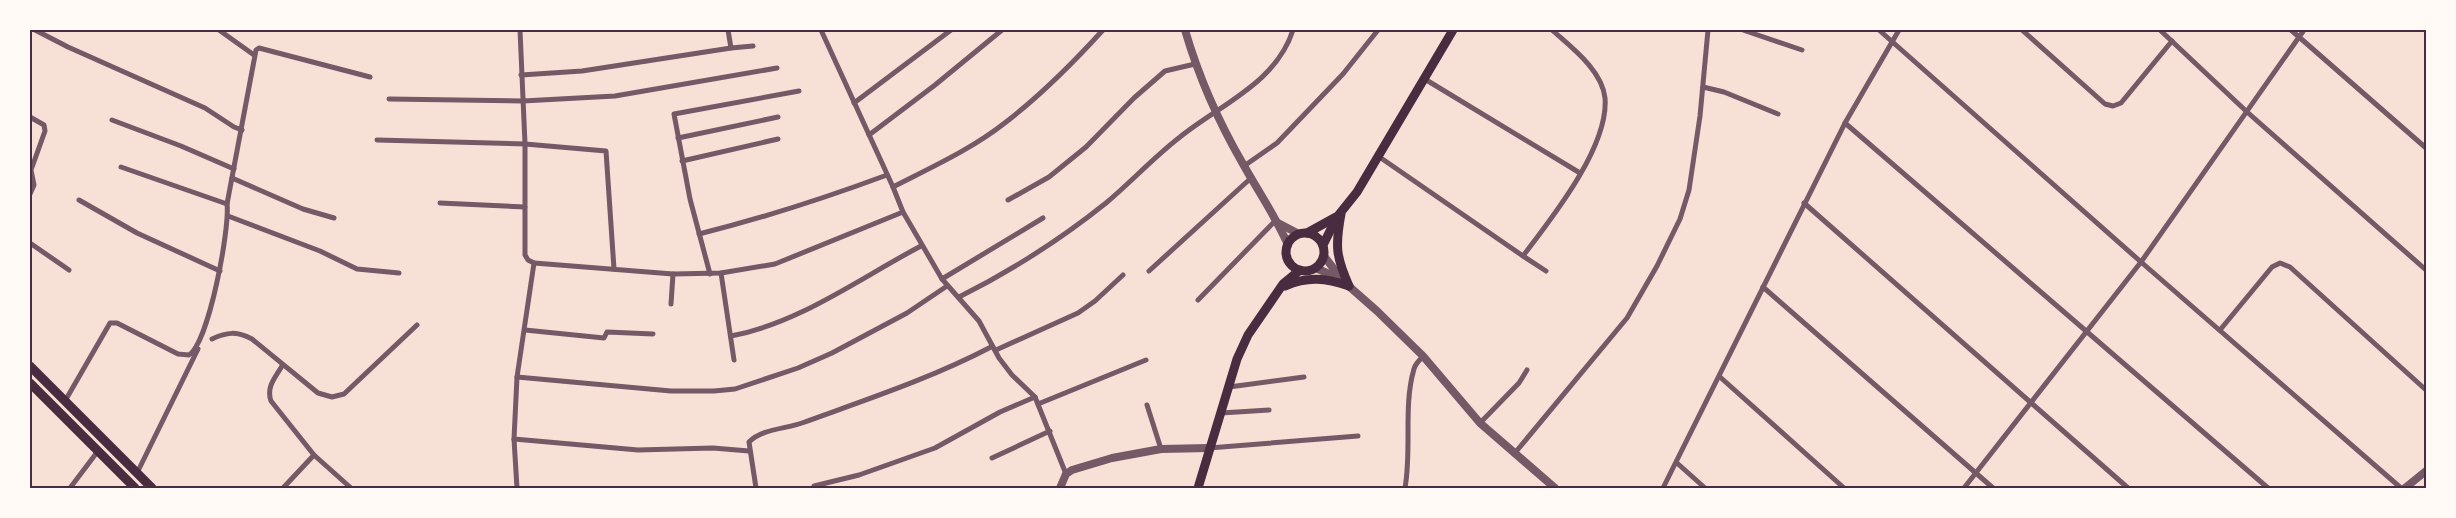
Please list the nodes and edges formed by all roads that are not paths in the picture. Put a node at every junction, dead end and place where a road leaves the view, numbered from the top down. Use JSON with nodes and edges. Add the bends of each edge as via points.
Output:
{"nodes":[{"id":1,"x":35,"y":30,"type":"edge"},
{"id":2,"x":219,"y":30,"type":"edge"},
{"id":3,"x":520,"y":30,"type":"edge"},
{"id":4,"x":728,"y":30,"type":"edge"},
{"id":5,"x":951,"y":30,"type":"edge"},
{"id":6,"x":1002,"y":30,"type":"edge"},
{"id":7,"x":1103,"y":30,"type":"edge"},
{"id":8,"x":1186,"y":30,"type":"edge"},
{"id":9,"x":1293,"y":30,"type":"edge"},
{"id":10,"x":1378,"y":30,"type":"edge"},
{"id":11,"x":1453,"y":30,"type":"edge"},
{"id":12,"x":1552,"y":30,"type":"edge"},
{"id":13,"x":1708,"y":30,"type":"edge"},
{"id":14,"x":1743,"y":30,"type":"edge"},
{"id":15,"x":1879,"y":30,"type":"edge"},
{"id":16,"x":1899,"y":30,"type":"edge"},
{"id":17,"x":2022,"y":30,"type":"edge"},
{"id":18,"x":2160,"y":30,"type":"edge"},
{"id":19,"x":2291,"y":30,"type":"edge"},
{"id":20,"x":2304,"y":30,"type":"edge"},
{"id":21,"x":822,"y":31,"type":"edge"},
{"id":22,"x":2299,"y":37,"type":"junction"},
{"id":23,"x":1892,"y":41,"type":"junction"},
{"id":24,"x":2172,"y":41,"type":"junction"},
{"id":25,"x":753,"y":46,"type":"dead end"},
{"id":26,"x":731,"y":48,"type":"junction"},
{"id":27,"x":1802,"y":50,"type":"dead end"},
{"id":28,"x":254,"y":55,"type":"junction"},
{"id":29,"x":1195,"y":64,"type":"junction"},
{"id":30,"x":777,"y":68,"type":"dead end"},
{"id":31,"x":521,"y":75,"type":"junction"},
{"id":32,"x":370,"y":77,"type":"dead end"},
{"id":33,"x":1423,"y":78,"type":"junction"},
{"id":34,"x":1703,"y":87,"type":"junction"},
{"id":35,"x":799,"y":91,"type":"dead end"},
{"id":36,"x":389,"y":100,"type":"dead end"},
{"id":37,"x":523,"y":101,"type":"junction"},
{"id":38,"x":854,"y":104,"type":"junction"},
{"id":39,"x":2246,"y":111,"type":"junction"},
{"id":40,"x":1215,"y":112,"type":"junction"},
{"id":41,"x":1778,"y":114,"type":"dead end"},
{"id":42,"x":30,"y":117,"type":"edge"},
{"id":43,"x":778,"y":117,"type":"dead end"},
{"id":44,"x":112,"y":120,"type":"dead end"},
{"id":45,"x":1845,"y":123,"type":"junction"},
{"id":46,"x":242,"y":130,"type":"junction"},
{"id":47,"x":869,"y":135,"type":"junction"},
{"id":48,"x":678,"y":138,"type":"junction"},
{"id":49,"x":778,"y":139,"type":"dead end"},
{"id":50,"x":378,"y":140,"type":"dead end"},
{"id":51,"x":525,"y":144,"type":"junction"},
{"id":52,"x":2426,"y":148,"type":"edge"},
{"id":53,"x":1378,"y":156,"type":"junction"},
{"id":54,"x":682,"y":161,"type":"junction"},
{"id":55,"x":1244,"y":166,"type":"junction"},
{"id":56,"x":121,"y":167,"type":"dead end"},
{"id":57,"x":30,"y":169,"type":"edge"},
{"id":58,"x":234,"y":169,"type":"junction"},
{"id":59,"x":1580,"y":173,"type":"junction"},
{"id":60,"x":886,"y":175,"type":"junction"},
{"id":61,"x":232,"y":178,"type":"junction"},
{"id":62,"x":1252,"y":178,"type":"junction"},
{"id":63,"x":893,"y":187,"type":"junction"},
{"id":64,"x":30,"y":194,"type":"edge"},
{"id":65,"x":79,"y":200,"type":"dead end"},
{"id":66,"x":1008,"y":200,"type":"dead end"},
{"id":67,"x":440,"y":203,"type":"dead end"},
{"id":68,"x":1804,"y":203,"type":"junction"},
{"id":69,"x":227,"y":204,"type":"junction"},
{"id":70,"x":525,"y":207,"type":"junction"},
{"id":71,"x":902,"y":212,"type":"junction"},
{"id":72,"x":1339,"y":214,"type":"junction"},
{"id":73,"x":228,"y":216,"type":"junction"},
{"id":74,"x":334,"y":218,"type":"dead end"},
{"id":75,"x":1043,"y":218,"type":"dead end"},
{"id":76,"x":1277,"y":222,"type":"junction"},
{"id":77,"x":700,"y":234,"type":"junction"},
{"id":78,"x":1303,"y":234,"type":"junction"},
{"id":79,"x":30,"y":243,"type":"edge"},
{"id":80,"x":1288,"y":245,"type":"junction"},
{"id":81,"x":1323,"y":245,"type":"junction"},
{"id":82,"x":921,"y":246,"type":"junction"},
{"id":83,"x":1324,"y":256,"type":"junction"},
{"id":84,"x":1523,"y":256,"type":"junction"},
{"id":85,"x":1289,"y":261,"type":"junction"},
{"id":86,"x":2141,"y":262,"type":"junction"},
{"id":87,"x":534,"y":263,"type":"junction"},
{"id":88,"x":1316,"y":268,"type":"junction"},
{"id":89,"x":614,"y":269,"type":"junction"},
{"id":90,"x":69,"y":270,"type":"dead end"},
{"id":91,"x":1300,"y":270,"type":"junction"},
{"id":92,"x":2426,"y":270,"type":"edge"},
{"id":93,"x":220,"y":271,"type":"junction"},
{"id":94,"x":1149,"y":271,"type":"dead end"},
{"id":95,"x":1546,"y":271,"type":"dead end"},
{"id":96,"x":399,"y":273,"type":"dead end"},
{"id":97,"x":721,"y":273,"type":"junction"},
{"id":98,"x":673,"y":274,"type":"junction"},
{"id":99,"x":710,"y":274,"type":"junction"},
{"id":100,"x":1123,"y":275,"type":"dead end"},
{"id":101,"x":942,"y":279,"type":"junction"},
{"id":102,"x":1346,"y":283,"type":"junction"},
{"id":103,"x":947,"y":286,"type":"junction"},
{"id":104,"x":1282,"y":286,"type":"junction"},
{"id":105,"x":1763,"y":287,"type":"junction"},
{"id":106,"x":959,"y":297,"type":"junction"},
{"id":107,"x":1198,"y":300,"type":"dead end"},
{"id":108,"x":671,"y":304,"type":"dead end"},
{"id":109,"x":417,"y":325,"type":"dead end"},
{"id":110,"x":525,"y":330,"type":"junction"},
{"id":111,"x":2220,"y":330,"type":"junction"},
{"id":112,"x":204,"y":332,"type":"junction"},
{"id":113,"x":2086,"y":332,"type":"junction"},
{"id":114,"x":653,"y":334,"type":"dead end"},
{"id":115,"x":731,"y":336,"type":"junction"},
{"id":116,"x":212,"y":338,"type":"dead end"},
{"id":117,"x":994,"y":348,"type":"junction"},
{"id":118,"x":1423,"y":356,"type":"junction"},
{"id":119,"x":734,"y":360,"type":"dead end"},
{"id":120,"x":1146,"y":360,"type":"dead end"},
{"id":121,"x":30,"y":366,"type":"edge"},
{"id":122,"x":282,"y":366,"type":"junction"},
{"id":123,"x":1527,"y":370,"type":"dead end"},
{"id":124,"x":517,"y":377,"type":"junction"},
{"id":125,"x":1304,"y":377,"type":"dead end"},
{"id":126,"x":1720,"y":377,"type":"junction"},
{"id":127,"x":30,"y":383,"type":"edge"},
{"id":128,"x":1228,"y":388,"type":"junction"},
{"id":129,"x":2426,"y":390,"type":"edge"},
{"id":130,"x":1035,"y":397,"type":"junction"},
{"id":131,"x":65,"y":401,"type":"junction"},
{"id":132,"x":2030,"y":403,"type":"junction"},
{"id":133,"x":1038,"y":404,"type":"junction"},
{"id":134,"x":1148,"y":406,"type":"dead end"},
{"id":135,"x":1269,"y":410,"type":"dead end"},
{"id":136,"x":1220,"y":413,"type":"junction"},
{"id":137,"x":1480,"y":423,"type":"junction"},
{"id":138,"x":1050,"y":432,"type":"junction"},
{"id":139,"x":1358,"y":436,"type":"dead end"},
{"id":140,"x":514,"y":439,"type":"junction"},
{"id":141,"x":1209,"y":448,"type":"junction"},
{"id":142,"x":1161,"y":449,"type":"junction"},
{"id":143,"x":98,"y":451,"type":"junction"},
{"id":144,"x":749,"y":451,"type":"junction"},
{"id":145,"x":1514,"y":454,"type":"junction"},
{"id":146,"x":314,"y":455,"type":"junction"},
{"id":147,"x":992,"y":458,"type":"dead end"},
{"id":148,"x":1677,"y":463,"type":"junction"},
{"id":149,"x":2426,"y":471,"type":"edge"},
{"id":150,"x":137,"y":473,"type":"junction"},
{"id":151,"x":1976,"y":473,"type":"junction"},
{"id":152,"x":1066,"y":474,"type":"junction"},
{"id":153,"x":814,"y":486,"type":"dead end"},
{"id":154,"x":70,"y":488,"type":"edge"},
{"id":155,"x":135,"y":488,"type":"edge"},
{"id":156,"x":152,"y":488,"type":"edge"},
{"id":157,"x":283,"y":488,"type":"edge"},
{"id":158,"x":351,"y":488,"type":"edge"},
{"id":159,"x":517,"y":488,"type":"edge"},
{"id":160,"x":756,"y":488,"type":"edge"},
{"id":161,"x":1060,"y":488,"type":"edge"},
{"id":162,"x":1198,"y":488,"type":"edge"},
{"id":163,"x":1405,"y":488,"type":"edge"},
{"id":164,"x":1555,"y":488,"type":"edge"},
{"id":165,"x":1663,"y":488,"type":"edge"},
{"id":166,"x":1705,"y":488,"type":"edge"},
{"id":167,"x":1844,"y":488,"type":"edge"},
{"id":168,"x":1964,"y":488,"type":"edge"},
{"id":169,"x":1993,"y":488,"type":"edge"},
{"id":170,"x":2128,"y":488,"type":"edge"},
{"id":171,"x":2268,"y":488,"type":"edge"},
{"id":172,"x":2403,"y":488,"type":"edge"}],
"edges":[{"from":1,"to":46,"type":"street","via":[[196,104]]},
{"from":2,"to":28,"type":"street"},
{"from":3,"to":31,"type":"street"},
{"from":4,"to":26,"type":"street"},
{"from":5,"to":38,"type":"street"},
{"from":6,"to":47,"type":"street"},
{"from":7,"to":63,"type":"street","via":[[1074,62],[1006,122],[951,157]]},
{"from":8,"to":29,"type":"street"},
{"from":9,"to":40,"type":"street","via":[[1283,55],[1268,73]]},
{"from":10,"to":55,"type":"street","via":[[1343,74],[1277,143]]},
{"from":11,"to":33,"type":"main road"},
{"from":12,"to":59,"type":"street","via":[[1582,56],[1605,97],[1603,120]]},
{"from":13,"to":34,"type":"street"},
{"from":14,"to":27,"type":"street"},
{"from":15,"to":23,"type":"street"},
{"from":16,"to":23,"type":"street"},
{"from":17,"to":24,"type":"street","via":[[2105,104],[2113,106],[2121,103]]},
{"from":18,"to":24,"type":"street"},
{"from":19,"to":22,"type":"street"},
{"from":20,"to":22,"type":"street"},
{"from":21,"to":38,"type":"street"},
{"from":22,"to":39,"type":"street"},
{"from":22,"to":52,"type":"street"},
{"from":23,"to":45,"type":"street"},
{"from":23,"to":86,"type":"street"},
{"from":24,"to":39,"type":"street"},
{"from":25,"to":26,"type":"street"},
{"from":26,"to":31,"type":"street","via":[[582,71]]},
{"from":28,"to":32,"type":"street","via":[[259,48]]},
{"from":28,"to":46,"type":"street"},
{"from":29,"to":40,"type":"street"},
{"from":29,"to":66,"type":"street","via":[[1165,71],[1086,147],[1049,177]]},
{"from":30,"to":37,"type":"street","via":[[614,96]]},
{"from":31,"to":37,"type":"street"},
{"from":33,"to":53,"type":"main road"},
{"from":33,"to":59,"type":"street"},
{"from":34,"to":41,"type":"street"},
{"from":34,"to":145,"type":"street","via":[[1689,190],[1680,219],[1657,266],[1627,318]]},
{"from":35,"to":48,"type":"street","via":[[674,114]]},
{"from":36,"to":37,"type":"street"},
{"from":37,"to":51,"type":"street"},
{"from":38,"to":47,"type":"street"},
{"from":39,"to":86,"type":"street"},
{"from":39,"to":92,"type":"street"},
{"from":40,"to":55,"type":"street"},
{"from":40,"to":106,"type":"street","via":[[1181,136],[1107,202],[1064,234],[1016,266]]},
{"from":42,"to":57,"type":"street","via":[[44,125],[45,131]]},
{"from":43,"to":48,"type":"street"},
{"from":44,"to":58,"type":"street"},
{"from":45,"to":68,"type":"street"},
{"from":45,"to":113,"type":"street"},
{"from":46,"to":58,"type":"street"},
{"from":47,"to":60,"type":"street"},
{"from":48,"to":54,"type":"street"},
{"from":49,"to":54,"type":"street"},
{"from":50,"to":51,"type":"street"},
{"from":51,"to":70,"type":"street"},
{"from":51,"to":89,"type":"street","via":[[606,151]]},
{"from":53,"to":72,"type":"main road","via":[[1357,192]]},
{"from":53,"to":84,"type":"street"},
{"from":54,"to":77,"type":"street"},
{"from":55,"to":62,"type":"street"},
{"from":56,"to":69,"type":"street"},
{"from":57,"to":64,"type":"street","via":[[34,185]]},
{"from":58,"to":61,"type":"street"},
{"from":59,"to":84,"type":"street"},
{"from":60,"to":63,"type":"street"},
{"from":60,"to":77,"type":"street","via":[[842,192]]},
{"from":61,"to":69,"type":"street"},
{"from":61,"to":74,"type":"street","via":[[303,210]]},
{"from":62,"to":76,"type":"street"},
{"from":62,"to":94,"type":"street"},
{"from":63,"to":71,"type":"street"},
{"from":65,"to":93,"type":"street","via":[[137,233]]},
{"from":67,"to":70,"type":"street"},
{"from":68,"to":105,"type":"street"},
{"from":68,"to":132,"type":"street"},
{"from":69,"to":73,"type":"street"},
{"from":70,"to":87,"type":"street","via":[[525,255]]},
{"from":71,"to":82,"type":"street"},
{"from":71,"to":97,"type":"street","via":[[775,264]]},
{"from":72,"to":78,"type":"main road"},
{"from":72,"to":81,"type":"main road"},
{"from":72,"to":102,"type":"main road","via":[[1336,252]]},
{"from":73,"to":93,"type":"street"},
{"from":73,"to":96,"type":"street","via":[[320,251],[357,269]]},
{"from":75,"to":101,"type":"street"},
{"from":76,"to":78,"type":"street"},
{"from":76,"to":80,"type":"street"},
{"from":76,"to":107,"type":"street"},
{"from":77,"to":99,"type":"street"},
{"from":78,"to":80,"type":"main road"},
{"from":78,"to":81,"type":"main road","via":[[1317,236]]},
{"from":79,"to":90,"type":"street"},
{"from":80,"to":85,"type":"main road"},
{"from":81,"to":83,"type":"main road"},
{"from":82,"to":101,"type":"street"},
{"from":82,"to":115,"type":"street","via":[[773,325]]},
{"from":83,"to":88,"type":"main road"},
{"from":83,"to":102,"type":"street"},
{"from":84,"to":95,"type":"street"},
{"from":85,"to":91,"type":"main road"},
{"from":85,"to":104,"type":"main road"},
{"from":86,"to":111,"type":"street"},
{"from":86,"to":113,"type":"street"},
{"from":87,"to":89,"type":"street"},
{"from":87,"to":110,"type":"street"},
{"from":88,"to":91,"type":"main road"},
{"from":88,"to":102,"type":"street"},
{"from":89,"to":98,"type":"street"},
{"from":91,"to":104,"type":"main road"},
{"from":93,"to":112,"type":"street"},
{"from":97,"to":99,"type":"street"},
{"from":97,"to":115,"type":"street"},
{"from":98,"to":99,"type":"street"},
{"from":98,"to":108,"type":"street"},
{"from":100,"to":117,"type":"street","via":[[1078,313]]},
{"from":101,"to":103,"type":"street"},
{"from":102,"to":104,"type":"main road","via":[[1312,278]]},
{"from":102,"to":118,"type":"street"},
{"from":103,"to":106,"type":"street"},
{"from":103,"to":124,"type":"street","via":[[906,313],[832,353],[735,389],[671,390]]},
{"from":104,"to":128,"type":"main road","via":[[1248,335]]},
{"from":105,"to":126,"type":"street"},
{"from":105,"to":151,"type":"street"},
{"from":106,"to":117,"type":"street","via":[[979,321]]},
{"from":109,"to":122,"type":"street","via":[[344,394],[338,396],[318,393]]},
{"from":110,"to":114,"type":"street","via":[[604,338],[607,332]]},
{"from":110,"to":124,"type":"street"},
{"from":111,"to":129,"type":"street","via":[[2272,267],[2280,263],[2290,267]]},
{"from":111,"to":172,"type":"street"},
{"from":112,"to":131,"type":"street","via":[[193,353],[183,356],[117,323],[110,323]]},
{"from":112,"to":150,"type":"street","via":[[194,361]]},
{"from":113,"to":132,"type":"street"},
{"from":113,"to":171,"type":"street"},
{"from":115,"to":119,"type":"street"},
{"from":116,"to":122,"type":"street","via":[[226,332],[241,333]]},
{"from":117,"to":130,"type":"street","via":[[1012,375]]},
{"from":117,"to":144,"type":"street","via":[[826,414],[756,436],[749,442]]},
{"from":118,"to":137,"type":"street"},
{"from":118,"to":163,"type":"street","via":[[1414,367]]},
{"from":120,"to":133,"type":"street"},
{"from":121,"to":131,"type":"main road"},
{"from":122,"to":146,"type":"street","via":[[269,386],[270,401]]},
{"from":123,"to":137,"type":"street","via":[[1519,383]]},
{"from":124,"to":140,"type":"street"},
{"from":125,"to":128,"type":"street"},
{"from":126,"to":148,"type":"street"},
{"from":126,"to":167,"type":"street"},
{"from":127,"to":143,"type":"main road"},
{"from":128,"to":136,"type":"main road"},
{"from":130,"to":133,"type":"street"},
{"from":130,"to":153,"type":"street","via":[[1000,412],[935,448],[859,475]]},
{"from":131,"to":150,"type":"main road"},
{"from":132,"to":151,"type":"street"},
{"from":132,"to":170,"type":"street"},
{"from":133,"to":138,"type":"street"},
{"from":134,"to":142,"type":"street"},
{"from":135,"to":136,"type":"street"},
{"from":136,"to":141,"type":"main road"},
{"from":137,"to":145,"type":"street"},
{"from":138,"to":147,"type":"street"},
{"from":138,"to":152,"type":"street"},
{"from":139,"to":141,"type":"street"},
{"from":140,"to":144,"type":"street","via":[[638,450],[713,448]]},
{"from":140,"to":159,"type":"street"},
{"from":141,"to":142,"type":"street"},
{"from":141,"to":162,"type":"main road"},
{"from":142,"to":152,"type":"street","via":[[1112,458]]},
{"from":143,"to":154,"type":"street"},
{"from":143,"to":155,"type":"main road"},
{"from":144,"to":160,"type":"street"},
{"from":145,"to":164,"type":"street"},
{"from":146,"to":157,"type":"street"},
{"from":146,"to":158,"type":"street"},
{"from":148,"to":165,"type":"street"},
{"from":148,"to":166,"type":"street"},
{"from":149,"to":172,"type":"street"},
{"from":150,"to":156,"type":"main road"},
{"from":151,"to":168,"type":"street"},
{"from":151,"to":169,"type":"street"},
{"from":152,"to":161,"type":"street"}]}
